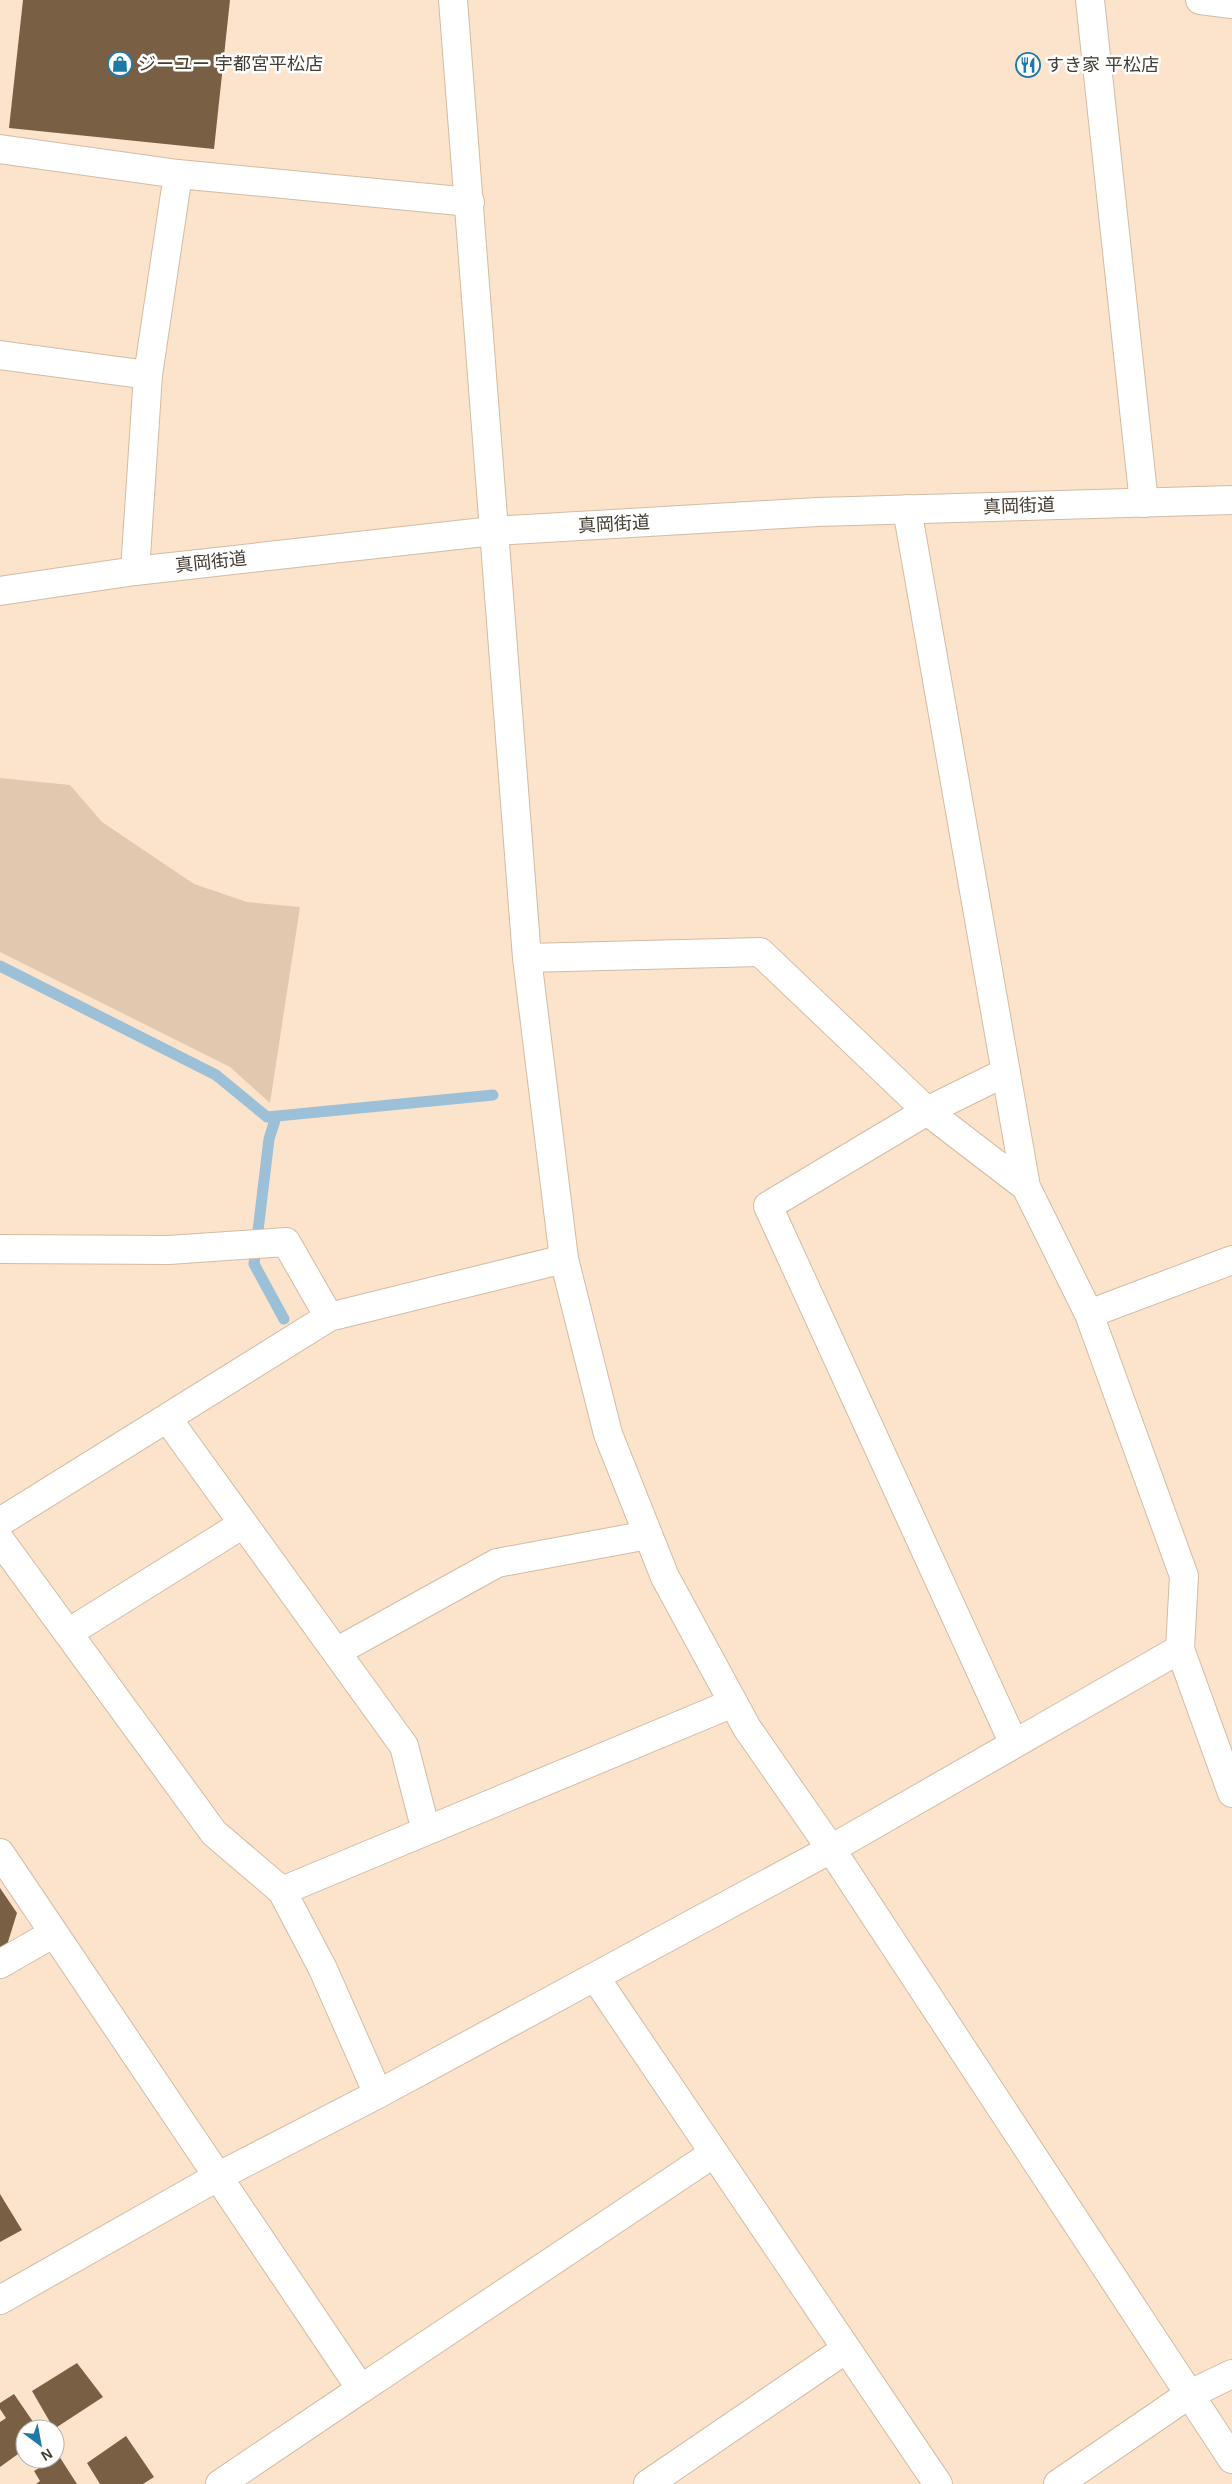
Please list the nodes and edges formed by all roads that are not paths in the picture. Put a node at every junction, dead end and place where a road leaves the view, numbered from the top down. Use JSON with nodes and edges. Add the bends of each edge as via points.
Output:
{"nodes":[{"id":1,"x":453,"y":0,"type":"edge"},
{"id":2,"x":1090,"y":0,"type":"edge"},
{"id":3,"x":1200,"y":0,"type":"edge"},
{"id":4,"x":1232,"y":4,"type":"edge"},
{"id":5,"x":0,"y":149,"type":"edge"},
{"id":6,"x":178,"y":174,"type":"junction"},
{"id":7,"x":470,"y":202,"type":"junction"},
{"id":8,"x":0,"y":355,"type":"edge"},
{"id":9,"x":148,"y":375,"type":"junction"},
{"id":10,"x":1232,"y":500,"type":"edge"},
{"id":11,"x":1144,"y":503,"type":"junction"},
{"id":12,"x":907,"y":509,"type":"junction"},
{"id":13,"x":493,"y":531,"type":"junction"},
{"id":14,"x":135,"y":571,"type":"junction"},
{"id":15,"x":0,"y":590,"type":"edge"},
{"id":16,"x":527,"y":958,"type":"junction"},
{"id":17,"x":1006,"y":1072,"type":"junction"},
{"id":18,"x":927,"y":1111,"type":"junction"},
{"id":19,"x":1026,"y":1187,"type":"junction"},
{"id":20,"x":0,"y":1249,"type":"edge"},
{"id":21,"x":564,"y":1259,"type":"junction"},
{"id":22,"x":1232,"y":1260,"type":"edge"},
{"id":23,"x":1089,"y":1314,"type":"junction"},
{"id":24,"x":328,"y":1317,"type":"junction"},
{"id":25,"x":167,"y":1418,"type":"junction"},
{"id":26,"x":0,"y":1522,"type":"edge"},
{"id":27,"x":243,"y":1524,"type":"junction"},
{"id":28,"x":648,"y":1535,"type":"junction"},
{"id":29,"x":0,"y":1540,"type":"edge"},
{"id":30,"x":68,"y":1633,"type":"junction"},
{"id":31,"x":1180,"y":1649,"type":"junction"},
{"id":32,"x":336,"y":1652,"type":"junction"},
{"id":33,"x":733,"y":1703,"type":"junction"},
{"id":34,"x":1014,"y":1744,"type":"junction"},
{"id":35,"x":1232,"y":1793,"type":"edge"},
{"id":36,"x":426,"y":1831,"type":"junction"},
{"id":37,"x":831,"y":1849,"type":"junction"},
{"id":38,"x":0,"y":1853,"type":"edge"},
{"id":39,"x":282,"y":1891,"type":"junction"},
{"id":40,"x":54,"y":1933,"type":"junction"},
{"id":41,"x":0,"y":1964,"type":"edge"},
{"id":42,"x":595,"y":1977,"type":"junction"},
{"id":43,"x":378,"y":2094,"type":"junction"},
{"id":44,"x":714,"y":2153,"type":"junction"},
{"id":45,"x":217,"y":2177,"type":"junction"},
{"id":46,"x":0,"y":2300,"type":"edge"},
{"id":47,"x":846,"y":2349,"type":"junction"},
{"id":48,"x":1232,"y":2374,"type":"edge"},
{"id":49,"x":360,"y":2389,"type":"junction"},
{"id":50,"x":1188,"y":2395,"type":"junction"},
{"id":51,"x":1232,"y":2459,"type":"edge"},
{"id":52,"x":220,"y":2484,"type":"edge"},
{"id":53,"x":648,"y":2484,"type":"edge"},
{"id":54,"x":938,"y":2484,"type":"edge"},
{"id":55,"x":1058,"y":2484,"type":"edge"}],
"edges":[{"from":1,"to":7,"type":"street"},
{"from":2,"to":11,"type":"street"},
{"from":3,"to":4,"type":"street"},
{"from":5,"to":6,"type":"street"},
{"from":6,"to":7,"type":"street"},
{"from":6,"to":9,"type":"street"},
{"from":7,"to":13,"type":"street"},
{"from":8,"to":9,"type":"street"},
{"from":9,"to":14,"type":"street"},
{"from":10,"to":11,"type":"street","name":"真岡街道"},
{"from":11,"to":12,"type":"street","name":"真岡街道"},
{"from":12,"to":13,"type":"street","name":"真岡街道"},
{"from":12,"to":17,"type":"street"},
{"from":13,"to":14,"type":"street","name":"真岡街道"},
{"from":13,"to":16,"type":"street"},
{"from":14,"to":15,"type":"street","name":"真岡街道"},
{"from":16,"to":18,"type":"street","via":[[760,952]]},
{"from":16,"to":21,"type":"street"},
{"from":17,"to":18,"type":"street"},
{"from":17,"to":19,"type":"street"},
{"from":18,"to":19,"type":"street"},
{"from":18,"to":34,"type":"street","via":[[768,1206]]},
{"from":19,"to":23,"type":"street"},
{"from":20,"to":24,"type":"street","via":[[169,1250],[286,1242]]},
{"from":21,"to":24,"type":"street"},
{"from":21,"to":28,"type":"street","via":[[608,1434]]},
{"from":22,"to":23,"type":"street"},
{"from":23,"to":31,"type":"street","via":[[1184,1576]]},
{"from":24,"to":25,"type":"street"},
{"from":25,"to":26,"type":"street"},
{"from":25,"to":27,"type":"street"},
{"from":27,"to":30,"type":"street"},
{"from":27,"to":32,"type":"street"},
{"from":28,"to":32,"type":"street","via":[[497,1563]]},
{"from":28,"to":33,"type":"street","via":[[665,1577]]},
{"from":29,"to":30,"type":"street"},
{"from":30,"to":39,"type":"street","via":[[214,1833]]},
{"from":31,"to":34,"type":"street"},
{"from":31,"to":35,"type":"street"},
{"from":32,"to":36,"type":"street","via":[[404,1746]]},
{"from":33,"to":36,"type":"street"},
{"from":33,"to":37,"type":"street"},
{"from":34,"to":37,"type":"street"},
{"from":36,"to":39,"type":"street"},
{"from":37,"to":42,"type":"street"},
{"from":37,"to":50,"type":"street"},
{"from":38,"to":40,"type":"street"},
{"from":39,"to":43,"type":"street","via":[[324,1969]]},
{"from":40,"to":41,"type":"street"},
{"from":40,"to":45,"type":"street"},
{"from":42,"to":43,"type":"street"},
{"from":42,"to":44,"type":"street"},
{"from":43,"to":45,"type":"street"},
{"from":44,"to":47,"type":"street"},
{"from":44,"to":49,"type":"street"},
{"from":45,"to":46,"type":"street"},
{"from":45,"to":49,"type":"street"},
{"from":47,"to":53,"type":"street"},
{"from":47,"to":54,"type":"street"},
{"from":48,"to":50,"type":"street"},
{"from":49,"to":52,"type":"street"},
{"from":50,"to":51,"type":"street"},
{"from":50,"to":55,"type":"street"}]}
